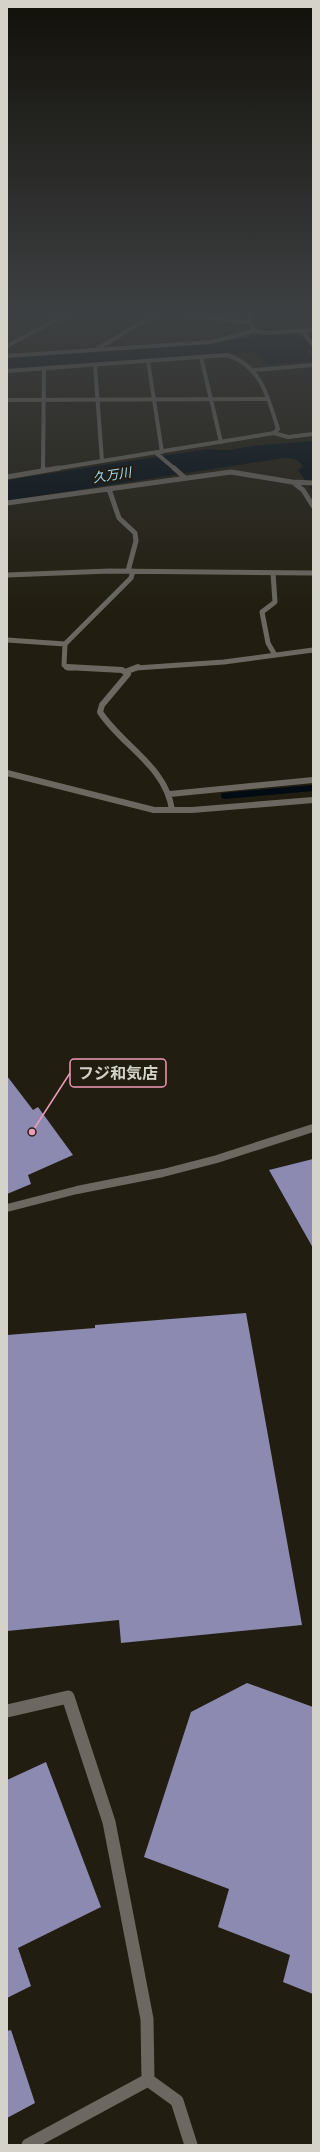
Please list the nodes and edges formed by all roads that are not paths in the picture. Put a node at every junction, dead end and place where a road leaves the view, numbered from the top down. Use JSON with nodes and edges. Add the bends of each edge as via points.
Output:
{"nodes":[{"id":1,"x":44,"y":412,"type":"edge"},
{"id":2,"x":99,"y":412,"type":"edge"},
{"id":3,"x":155,"y":412,"type":"edge"},
{"id":4,"x":214,"y":412,"type":"edge"},
{"id":5,"x":272,"y":412,"type":"edge"},
{"id":6,"x":274,"y":434,"type":"junction"},
{"id":7,"x":313,"y":434,"type":"edge"},
{"id":8,"x":221,"y":442,"type":"junction"},
{"id":9,"x":159,"y":453,"type":"junction"},
{"id":10,"x":102,"y":461,"type":"junction"},
{"id":11,"x":43,"y":471,"type":"junction"},
{"id":12,"x":7,"y":476,"type":"edge"},
{"id":13,"x":184,"y":477,"type":"junction"},
{"id":14,"x":294,"y":483,"type":"junction"},
{"id":15,"x":313,"y":483,"type":"edge"},
{"id":16,"x":109,"y":488,"type":"junction"},
{"id":17,"x":7,"y":503,"type":"edge"},
{"id":18,"x":313,"y":506,"type":"edge"},
{"id":19,"x":131,"y":571,"type":"junction"},
{"id":20,"x":273,"y":573,"type":"junction"},
{"id":21,"x":313,"y":573,"type":"edge"},
{"id":22,"x":7,"y":575,"type":"edge"},
{"id":23,"x":7,"y":640,"type":"edge"},
{"id":24,"x":65,"y":644,"type":"junction"},
{"id":25,"x":313,"y":650,"type":"edge"},
{"id":26,"x":276,"y":655,"type":"junction"},
{"id":27,"x":125,"y":672,"type":"junction"},
{"id":28,"x":7,"y":773,"type":"edge"},
{"id":29,"x":313,"y":780,"type":"edge"},
{"id":30,"x":170,"y":794,"type":"junction"},
{"id":31,"x":313,"y":800,"type":"edge"},
{"id":32,"x":172,"y":810,"type":"junction"},
{"id":33,"x":313,"y":1128,"type":"edge"},
{"id":34,"x":7,"y":1208,"type":"edge"},
{"id":35,"x":7,"y":1711,"type":"edge"},
{"id":36,"x":148,"y":2080,"type":"junction"},
{"id":37,"x":28,"y":2145,"type":"edge"},
{"id":38,"x":191,"y":2145,"type":"edge"}],
"edges":[{"from":1,"to":11,"type":"street"},
{"from":2,"to":10,"type":"street"},
{"from":3,"to":9,"type":"street"},
{"from":4,"to":8,"type":"street"},
{"from":5,"to":6,"type":"street","via":[[278,428]]},
{"from":6,"to":7,"type":"street","via":[[288,437]]},
{"from":6,"to":8,"type":"street"},
{"from":8,"to":9,"type":"street"},
{"from":9,"to":10,"type":"street"},
{"from":9,"to":13,"type":"street"},
{"from":10,"to":11,"type":"street"},
{"from":11,"to":12,"type":"street"},
{"from":13,"to":14,"type":"street","via":[[231,472],[249,473]]},
{"from":13,"to":16,"type":"street"},
{"from":14,"to":15,"type":"street"},
{"from":14,"to":18,"type":"street","via":[[303,490]]},
{"from":16,"to":17,"type":"street"},
{"from":16,"to":19,"type":"street","via":[[119,518],[135,533]]},
{"from":19,"to":20,"type":"street"},
{"from":19,"to":22,"type":"street"},
{"from":19,"to":24,"type":"street","via":[[131,578]]},
{"from":20,"to":21,"type":"street"},
{"from":20,"to":26,"type":"street","via":[[275,602],[262,612],[268,643]]},
{"from":23,"to":24,"type":"street"},
{"from":24,"to":27,"type":"street","via":[[64,665],[68,668]]},
{"from":25,"to":26,"type":"street"},
{"from":26,"to":27,"type":"street","via":[[224,662],[139,667]]},
{"from":27,"to":30,"type":"street","via":[[128,674],[102,705],[100,712],[147,763]]},
{"from":28,"to":32,"type":"street","via":[[154,810]]},
{"from":29,"to":30,"type":"street"},
{"from":30,"to":32,"type":"street"},
{"from":31,"to":32,"type":"street"},
{"from":33,"to":34,"type":"street","via":[[217,1160]]},
{"from":35,"to":36,"type":"street","via":[[68,1697],[109,1822],[147,2019]]},
{"from":36,"to":37,"type":"street"},
{"from":36,"to":38,"type":"street","via":[[177,2101]]}]}
